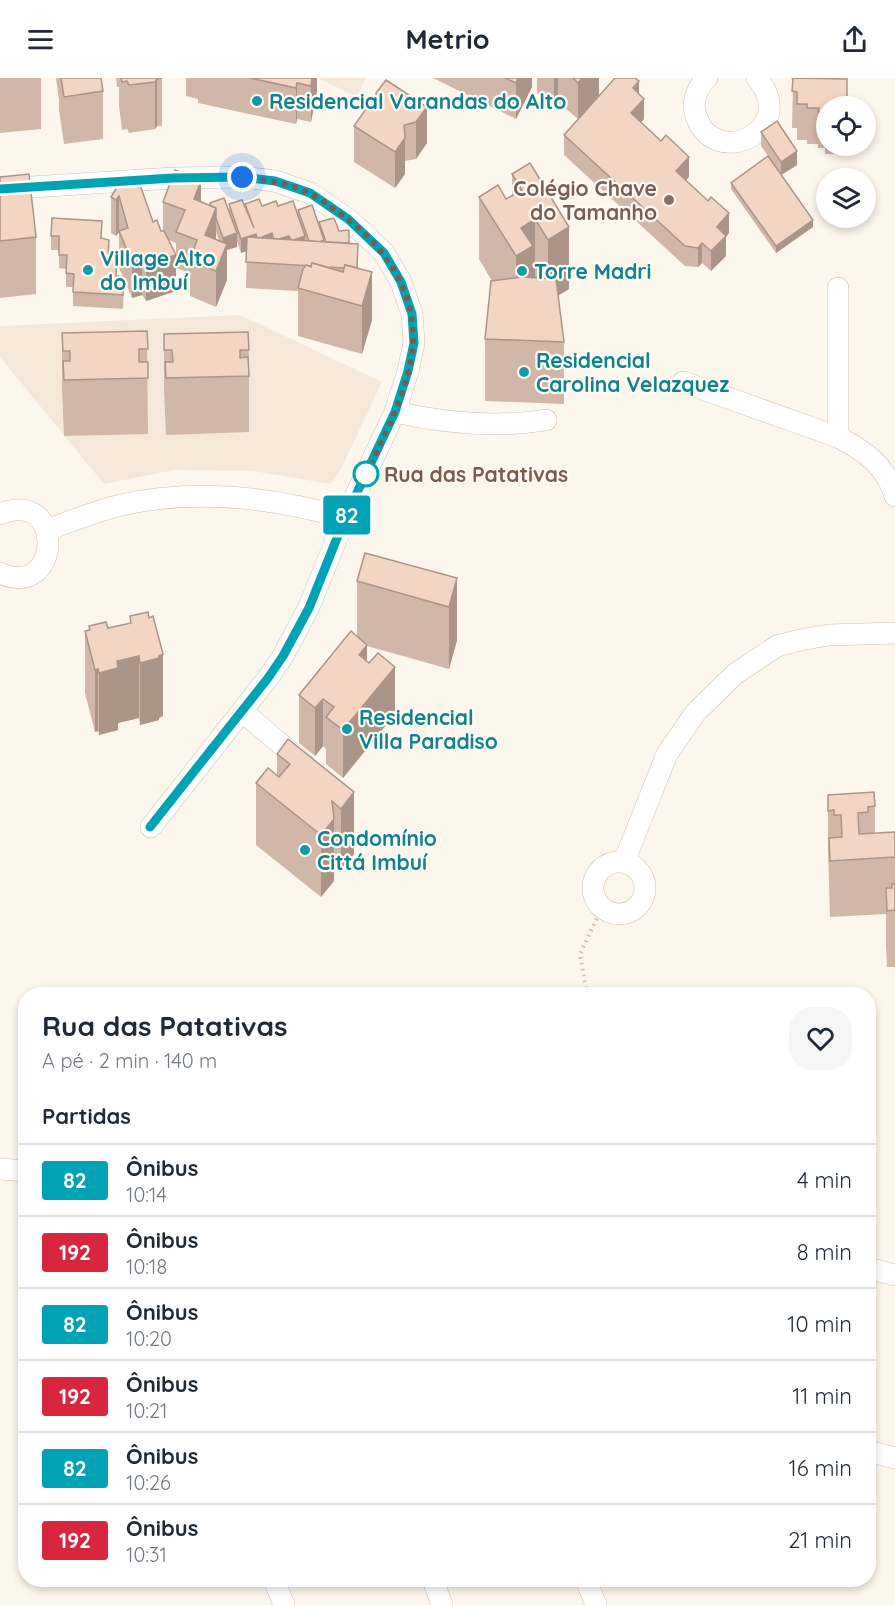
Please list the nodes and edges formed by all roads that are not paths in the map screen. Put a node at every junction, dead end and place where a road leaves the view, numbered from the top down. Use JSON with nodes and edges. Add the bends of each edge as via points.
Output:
{"nodes":[{"id":1,"x":757,"y":78,"type":"edge"},
{"id":2,"x":699,"y":80,"type":"edge"},
{"id":3,"x":0,"y":189,"type":"edge"},
{"id":4,"x":838,"y":288,"type":"dead end"},
{"id":5,"x":683,"y":382,"type":"dead end"},
{"id":6,"x":395,"y":412,"type":"junction"},
{"id":7,"x":546,"y":420,"type":"dead end"},
{"id":8,"x":838,"y":437,"type":"junction"},
{"id":9,"x":895,"y":496,"type":"edge"},
{"id":10,"x":0,"y":514,"type":"edge"},
{"id":11,"x":345,"y":518,"type":"junction"},
{"id":12,"x":47,"y":530,"type":"junction"},
{"id":13,"x":0,"y":573,"type":"edge"},
{"id":14,"x":895,"y":633,"type":"edge"},
{"id":15,"x":243,"y":711,"type":"junction"},
{"id":16,"x":321,"y":778,"type":"edge"},
{"id":17,"x":150,"y":827,"type":"dead end"},
{"id":18,"x":624,"y":862,"type":"junction"},
{"id":19,"x":0,"y":1169,"type":"edge"},
{"id":20,"x":18,"y":1170,"type":"edge"},
{"id":21,"x":876,"y":1270,"type":"edge"},
{"id":22,"x":895,"y":1275,"type":"edge"},
{"id":23,"x":876,"y":1453,"type":"edge"},
{"id":24,"x":895,"y":1458,"type":"edge"},
{"id":25,"x":277,"y":1587,"type":"edge"},
{"id":26,"x":436,"y":1587,"type":"edge"},
{"id":27,"x":589,"y":1587,"type":"edge"},
{"id":28,"x":284,"y":1605,"type":"edge"},
{"id":29,"x":442,"y":1605,"type":"edge"},
{"id":30,"x":596,"y":1605,"type":"edge"}],
"edges":[{"from":1,"to":2,"type":"street","via":[[764,86],[769,110],[758,132],[737,142],[713,138],[700,125],[694,107]]},
{"from":3,"to":6,"type":"street","via":[[242,177],[275,181],[310,193],[348,219],[384,253],[401,282],[412,314],[414,343]]},
{"from":4,"to":8,"type":"street"},
{"from":5,"to":8,"type":"street"},
{"from":6,"to":7,"type":"street","via":[[462,423]]},
{"from":6,"to":11,"type":"street"},
{"from":8,"to":9,"type":"street","via":[[879,465]]},
{"from":10,"to":12,"type":"street","via":[[20,510],[40,520]]},
{"from":11,"to":12,"type":"street","via":[[276,501],[204,495],[122,505]]},
{"from":11,"to":15,"type":"street","via":[[309,608],[283,656]]},
{"from":12,"to":13,"type":"street","via":[[49,552],[37,569],[18,577]]},
{"from":14,"to":18,"type":"street","via":[[800,640],[777,646],[735,674],[696,712],[667,754]]},
{"from":15,"to":16,"type":"street"},
{"from":15,"to":17,"type":"street"},
{"from":18,"to":18,"type":"street","via":[[644,878],[644,895],[634,909],[618,913],[602,907],[594,892],[596,876],[608,864]]},
{"from":19,"to":20,"type":"street"},
{"from":21,"to":22,"type":"street"},
{"from":23,"to":24,"type":"street"},
{"from":25,"to":28,"type":"street"},
{"from":26,"to":29,"type":"street"},
{"from":27,"to":30,"type":"street"}]}
